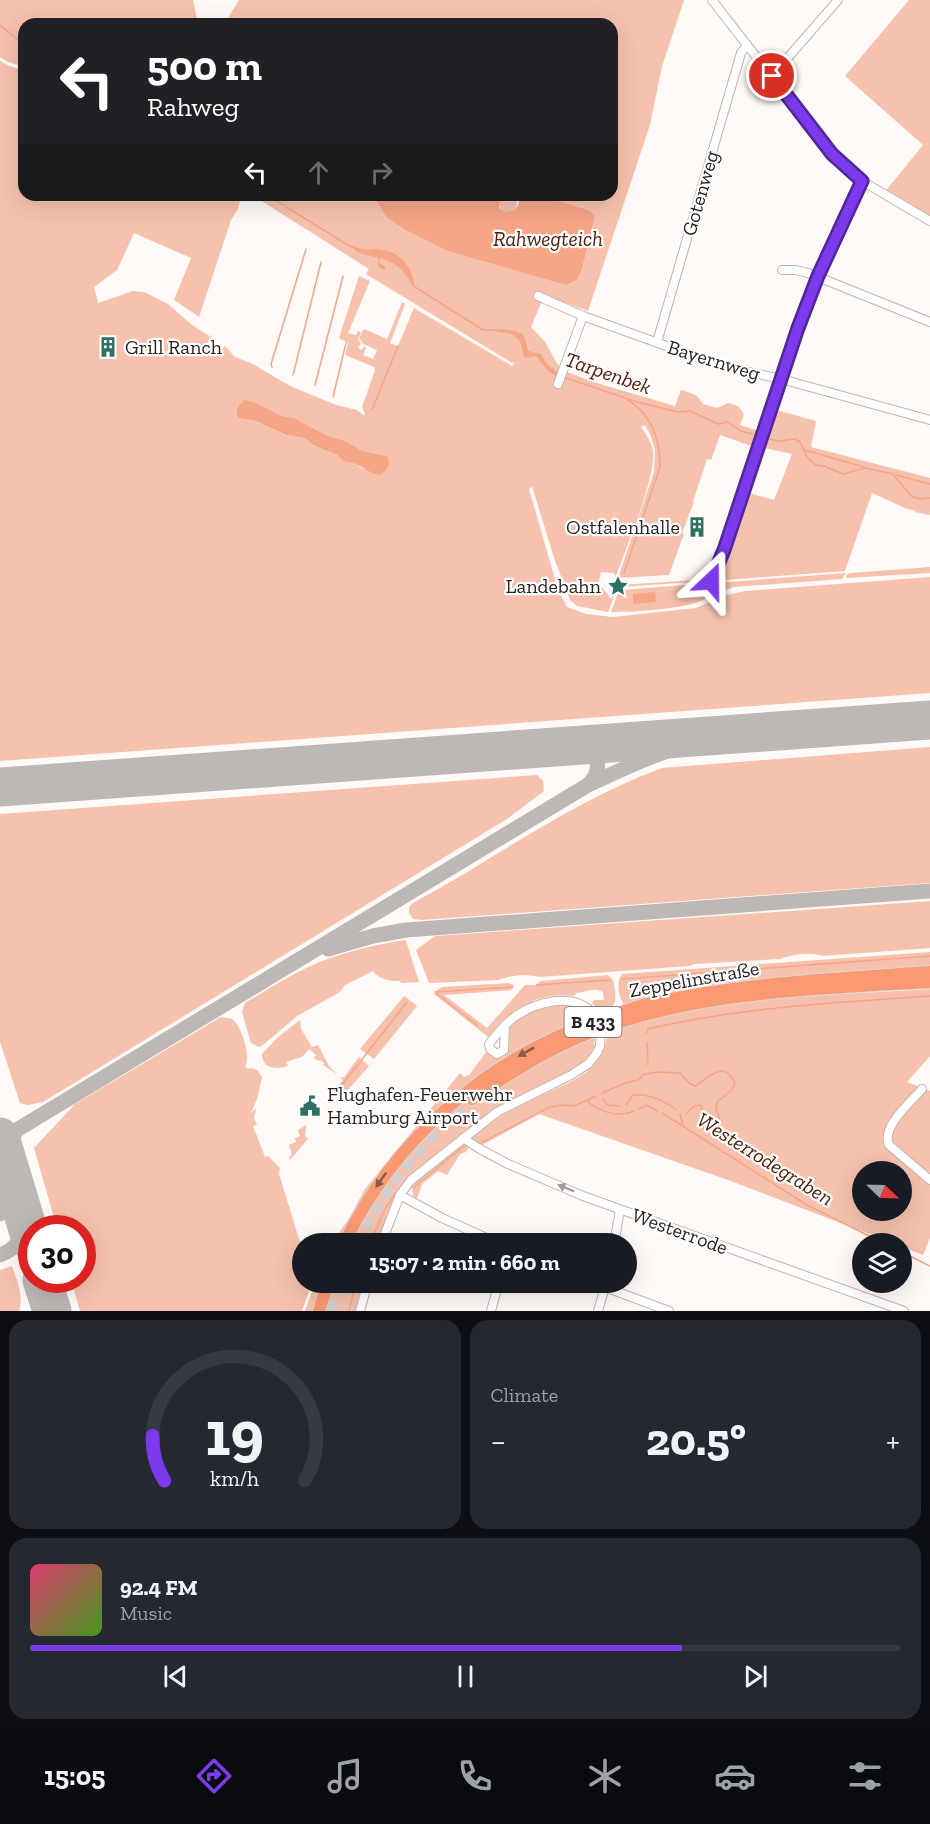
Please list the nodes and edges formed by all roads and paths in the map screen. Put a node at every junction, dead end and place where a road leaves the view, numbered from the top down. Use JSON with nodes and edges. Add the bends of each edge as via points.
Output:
{"nodes":[{"id":1,"x":712,"y":0,"type":"edge"},
{"id":2,"x":838,"y":0,"type":"edge"},
{"id":3,"x":747,"y":45,"type":"junction"},
{"id":4,"x":772,"y":76,"type":"junction"},
{"id":5,"x":862,"y":181,"type":"junction"},
{"id":6,"x":930,"y":221,"type":"edge"},
{"id":7,"x":782,"y":270,"type":"dead end"},
{"id":8,"x":818,"y":276,"type":"junction"},
{"id":9,"x":538,"y":296,"type":"dead end"},
{"id":10,"x":583,"y":316,"type":"junction"},
{"id":11,"x":930,"y":322,"type":"edge"},
{"id":12,"x":657,"y":342,"type":"junction"},
{"id":13,"x":559,"y":379,"type":"dead end"},
{"id":14,"x":781,"y":379,"type":"junction"},
{"id":15,"x":930,"y":420,"type":"edge"},
{"id":16,"x":711,"y":581,"type":"dead end"},
{"id":17,"x":930,"y":972,"type":"edge"},
{"id":18,"x":930,"y":982,"type":"edge"},
{"id":19,"x":505,"y":1025,"type":"dead end"},
{"id":20,"x":922,"y":1089,"type":"dead end"},
{"id":21,"x":472,"y":1099,"type":"tunnel mouth"},
{"id":22,"x":463,"y":1138,"type":"junction"},
{"id":23,"x":930,"y":1180,"type":"edge"},
{"id":24,"x":400,"y":1195,"type":"junction"},
{"id":25,"x":620,"y":1210,"type":"junction"},
{"id":26,"x":350,"y":1233,"type":"edge"},
{"id":27,"x":385,"y":1233,"type":"edge"},
{"id":28,"x":475,"y":1233,"type":"edge"},
{"id":29,"x":616,"y":1233,"type":"edge"},
{"id":30,"x":325,"y":1293,"type":"edge"},
{"id":31,"x":365,"y":1293,"type":"edge"},
{"id":32,"x":497,"y":1293,"type":"edge"},
{"id":33,"x":603,"y":1293,"type":"edge"},
{"id":34,"x":625,"y":1293,"type":"edge"},
{"id":35,"x":319,"y":1311,"type":"edge"},
{"id":36,"x":360,"y":1311,"type":"edge"},
{"id":37,"x":491,"y":1311,"type":"edge"},
{"id":38,"x":598,"y":1311,"type":"edge"},
{"id":39,"x":669,"y":1311,"type":"edge"},
{"id":40,"x":904,"y":1311,"type":"edge"}],
"edges":[{"from":1,"to":3,"type":"street"},
{"from":2,"to":4,"type":"street"},
{"from":3,"to":4,"type":"street"},
{"from":3,"to":12,"type":"street","name":"Gotenweg","via":[[741,53]]},
{"from":4,"to":5,"type":"street","via":[[832,154]]},
{"from":5,"to":6,"type":"street"},
{"from":5,"to":8,"type":"street"},
{"from":7,"to":8,"type":"street"},
{"from":8,"to":11,"type":"street"},
{"from":8,"to":14,"type":"street"},
{"from":9,"to":10,"type":"street","name":"Bayernweg"},
{"from":10,"to":12,"type":"street","name":"Bayernweg"},
{"from":10,"to":13,"type":"street"},
{"from":12,"to":14,"type":"street","name":"Bayernweg","via":[[722,366]]},
{"from":14,"to":15,"type":"street","name":"Bayernweg"},
{"from":14,"to":16,"type":"street"},
{"from":17,"to":26,"type":"highway","name":"Zeppelinstraße","number":"B 433","one_way":true,"via":[[737,987],[644,1005],[556,1037],[488,1076],[426,1127],[394,1162]]},
{"from":18,"to":21,"type":"highway","name":"Zeppelinstraße","number":"B 433","via":[[738,997],[656,1011],[552,1050]]},
{"from":19,"to":22,"type":"street","bridge":true,"via":[[523,1011],[548,1002],[570,1001],[592,1012],[601,1027],[600,1046],[594,1058],[580,1069],[512,1103]]},
{"from":20,"to":23,"type":"street","via":[[891,1125],[887,1140]]},
{"from":22,"to":24,"type":"street","via":[[411,1180]]},
{"from":25,"to":22,"type":"street","name":"Westerrode","one_way":true,"via":[[508,1164]]},
{"from":24,"to":27,"type":"street"},
{"from":24,"to":28,"type":"street"},
{"from":25,"to":29,"type":"street"},
{"from":25,"to":40,"type":"street","name":"Westerrode"},
{"from":30,"to":35,"type":"highway"},
{"from":31,"to":36,"type":"street"},
{"from":32,"to":37,"type":"street"},
{"from":33,"to":38,"type":"street"},
{"from":34,"to":39,"type":"street"}]}
